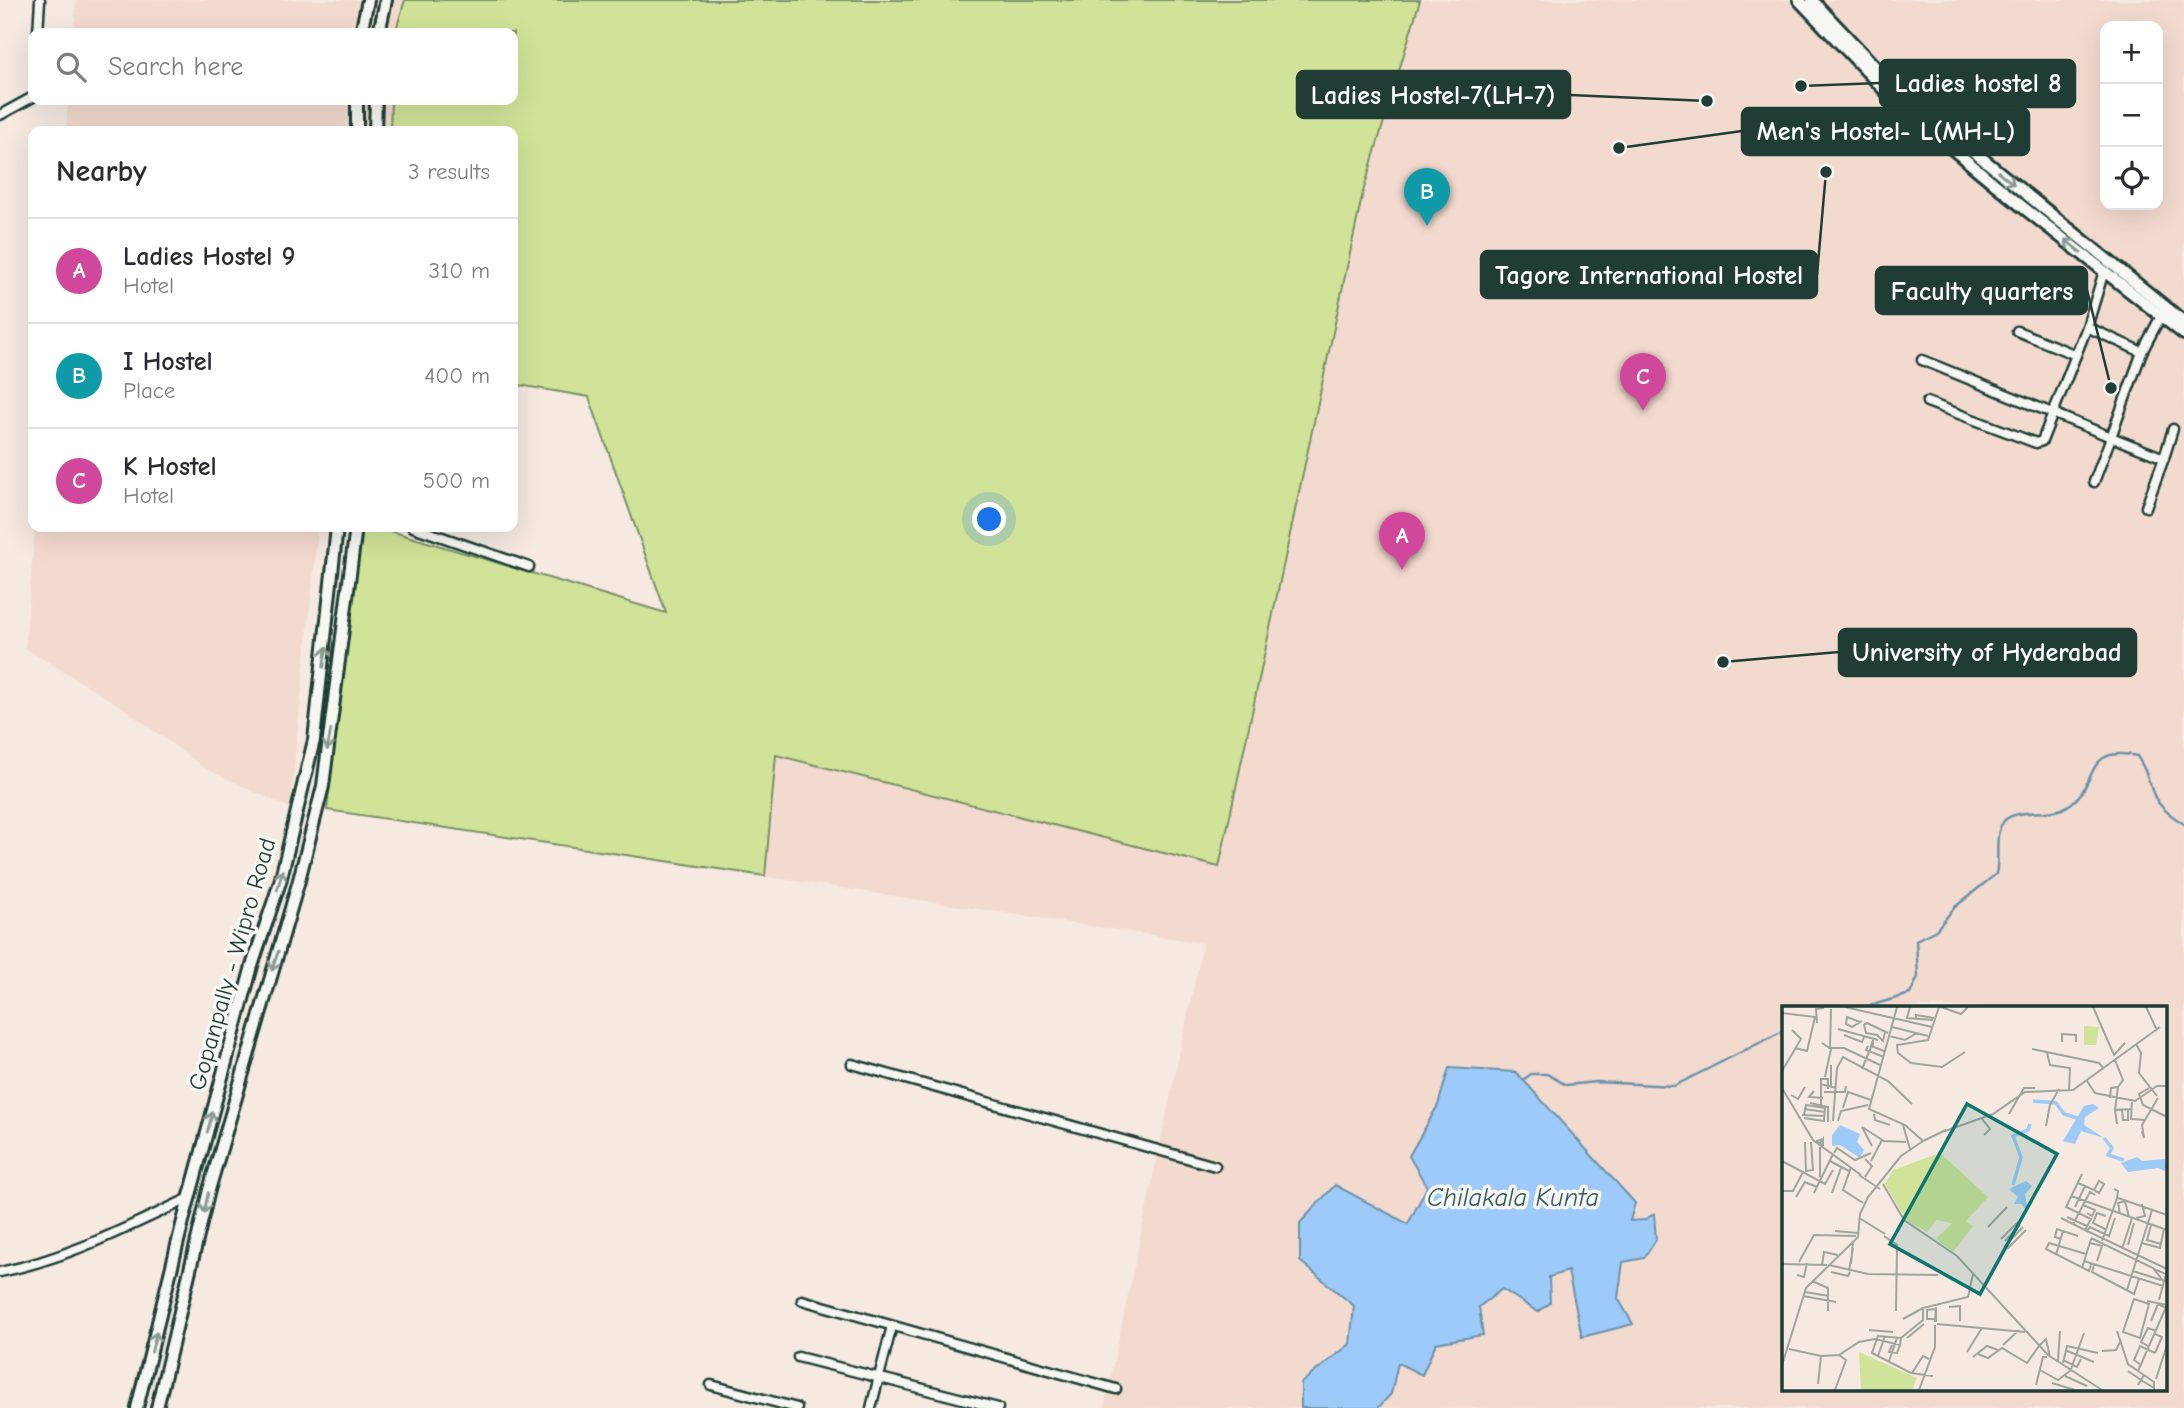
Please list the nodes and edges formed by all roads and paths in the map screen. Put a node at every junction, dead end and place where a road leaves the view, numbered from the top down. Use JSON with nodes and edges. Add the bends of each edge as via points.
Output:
{"nodes":[{"id":1,"x":40,"y":0,"type":"edge"},
{"id":2,"x":368,"y":0,"type":"edge"},
{"id":3,"x":386,"y":0,"type":"edge"},
{"id":4,"x":1799,"y":0,"type":"edge"},
{"id":5,"x":1812,"y":0,"type":"edge"},
{"id":6,"x":38,"y":28,"type":"edge"},
{"id":7,"x":362,"y":28,"type":"edge"},
{"id":8,"x":380,"y":28,"type":"edge"},
{"id":9,"x":28,"y":100,"type":"edge"},
{"id":10,"x":357,"y":105,"type":"edge"},
{"id":11,"x":376,"y":105,"type":"edge"},
{"id":12,"x":0,"y":115,"type":"edge"},
{"id":13,"x":357,"y":126,"type":"edge"},
{"id":14,"x":375,"y":126,"type":"edge"},
{"id":15,"x":2104,"y":271,"type":"junction"},
{"id":16,"x":2164,"y":312,"type":"junction"},
{"id":17,"x":2184,"y":322,"type":"edge"},
{"id":18,"x":2087,"y":327,"type":"junction"},
{"id":19,"x":2017,"y":331,"type":"dead end"},
{"id":20,"x":2184,"y":334,"type":"edge"},
{"id":21,"x":2142,"y":352,"type":"junction"},
{"id":22,"x":2076,"y":355,"type":"junction"},
{"id":23,"x":1922,"y":360,"type":"dead end"},
{"id":24,"x":1927,"y":402,"type":"dead end"},
{"id":25,"x":2055,"y":414,"type":"junction"},
{"id":26,"x":2174,"y":429,"type":"dead end"},
{"id":27,"x":2111,"y":437,"type":"junction"},
{"id":28,"x":2164,"y":458,"type":"junction"},
{"id":29,"x":2094,"y":482,"type":"dead end"},
{"id":30,"x":2146,"y":507,"type":"dead end"},
{"id":31,"x":337,"y":532,"type":"edge"},
{"id":32,"x":355,"y":532,"type":"edge"},
{"id":33,"x":430,"y":532,"type":"edge"},
{"id":34,"x":529,"y":567,"type":"dead end"},
{"id":35,"x":308,"y":758,"type":"junction"},
{"id":36,"x":325,"y":763,"type":"junction"},
{"id":37,"x":852,"y":1065,"type":"dead end"},
{"id":38,"x":1215,"y":1166,"type":"dead end"},
{"id":39,"x":190,"y":1198,"type":"junction"},
{"id":40,"x":0,"y":1272,"type":"edge"},
{"id":41,"x":802,"y":1300,"type":"dead end"},
{"id":42,"x":892,"y":1326,"type":"junction"},
{"id":43,"x":798,"y":1357,"type":"dead end"},
{"id":44,"x":879,"y":1378,"type":"junction"},
{"id":45,"x":711,"y":1385,"type":"dead end"},
{"id":46,"x":1116,"y":1389,"type":"dead end"},
{"id":47,"x":137,"y":1408,"type":"edge"},
{"id":48,"x":157,"y":1408,"type":"edge"},
{"id":49,"x":797,"y":1408,"type":"edge"},
{"id":50,"x":871,"y":1408,"type":"edge"},
{"id":51,"x":998,"y":1408,"type":"edge"}],
"edges":[{"from":1,"to":6,"type":"street"},
{"from":2,"to":7,"type":"main road"},
{"from":3,"to":8,"type":"main road"},
{"from":15,"to":4,"type":"main road","one_way":true,"via":[[1897,103]]},
{"from":5,"to":16,"type":"main road","one_way":true,"via":[[1894,87]]},
{"from":9,"to":12,"type":"street"},
{"from":10,"to":13,"type":"main road"},
{"from":11,"to":14,"type":"main road"},
{"from":15,"to":16,"type":"main road"},
{"from":15,"to":18,"type":"street"},
{"from":16,"to":17,"type":"main road"},
{"from":16,"to":20,"type":"main road"},
{"from":16,"to":21,"type":"street"},
{"from":18,"to":21,"type":"street"},
{"from":18,"to":22,"type":"street"},
{"from":19,"to":22,"type":"street"},
{"from":21,"to":27,"type":"street"},
{"from":22,"to":25,"type":"street"},
{"from":23,"to":25,"type":"street"},
{"from":24,"to":25,"type":"street","via":[[2036,443],[2045,438]]},
{"from":25,"to":27,"type":"street"},
{"from":26,"to":28,"type":"street"},
{"from":27,"to":28,"type":"street"},
{"from":27,"to":29,"type":"street"},
{"from":28,"to":30,"type":"street"},
{"from":35,"to":31,"type":"main road","name":"Gopanpally - Wipro Road","one_way":true,"via":[[325,655]]},
{"from":32,"to":36,"type":"main road","name":"Gopanpally - Wipro Road","one_way":true},
{"from":33,"to":34,"type":"street"},
{"from":35,"to":36,"type":"main road"},
{"from":39,"to":35,"type":"main road","name":"Gopanpally - Wipro Road","one_way":true,"via":[[252,966],[280,882]]},
{"from":36,"to":48,"type":"main road","name":"Gopanpally - Wipro Road","one_way":true,"via":[[299,884],[209,1190]]},
{"from":37,"to":38,"type":"street"},
{"from":39,"to":40,"type":"street","via":[[61,1257]]},
{"from":47,"to":39,"type":"main road","name":"Gopanpally - Wipro Road","one_way":true},
{"from":41,"to":42,"type":"street"},
{"from":42,"to":44,"type":"street"},
{"from":42,"to":46,"type":"street"},
{"from":43,"to":44,"type":"street"},
{"from":44,"to":50,"type":"street"},
{"from":44,"to":51,"type":"street"},
{"from":45,"to":49,"type":"street"}]}
